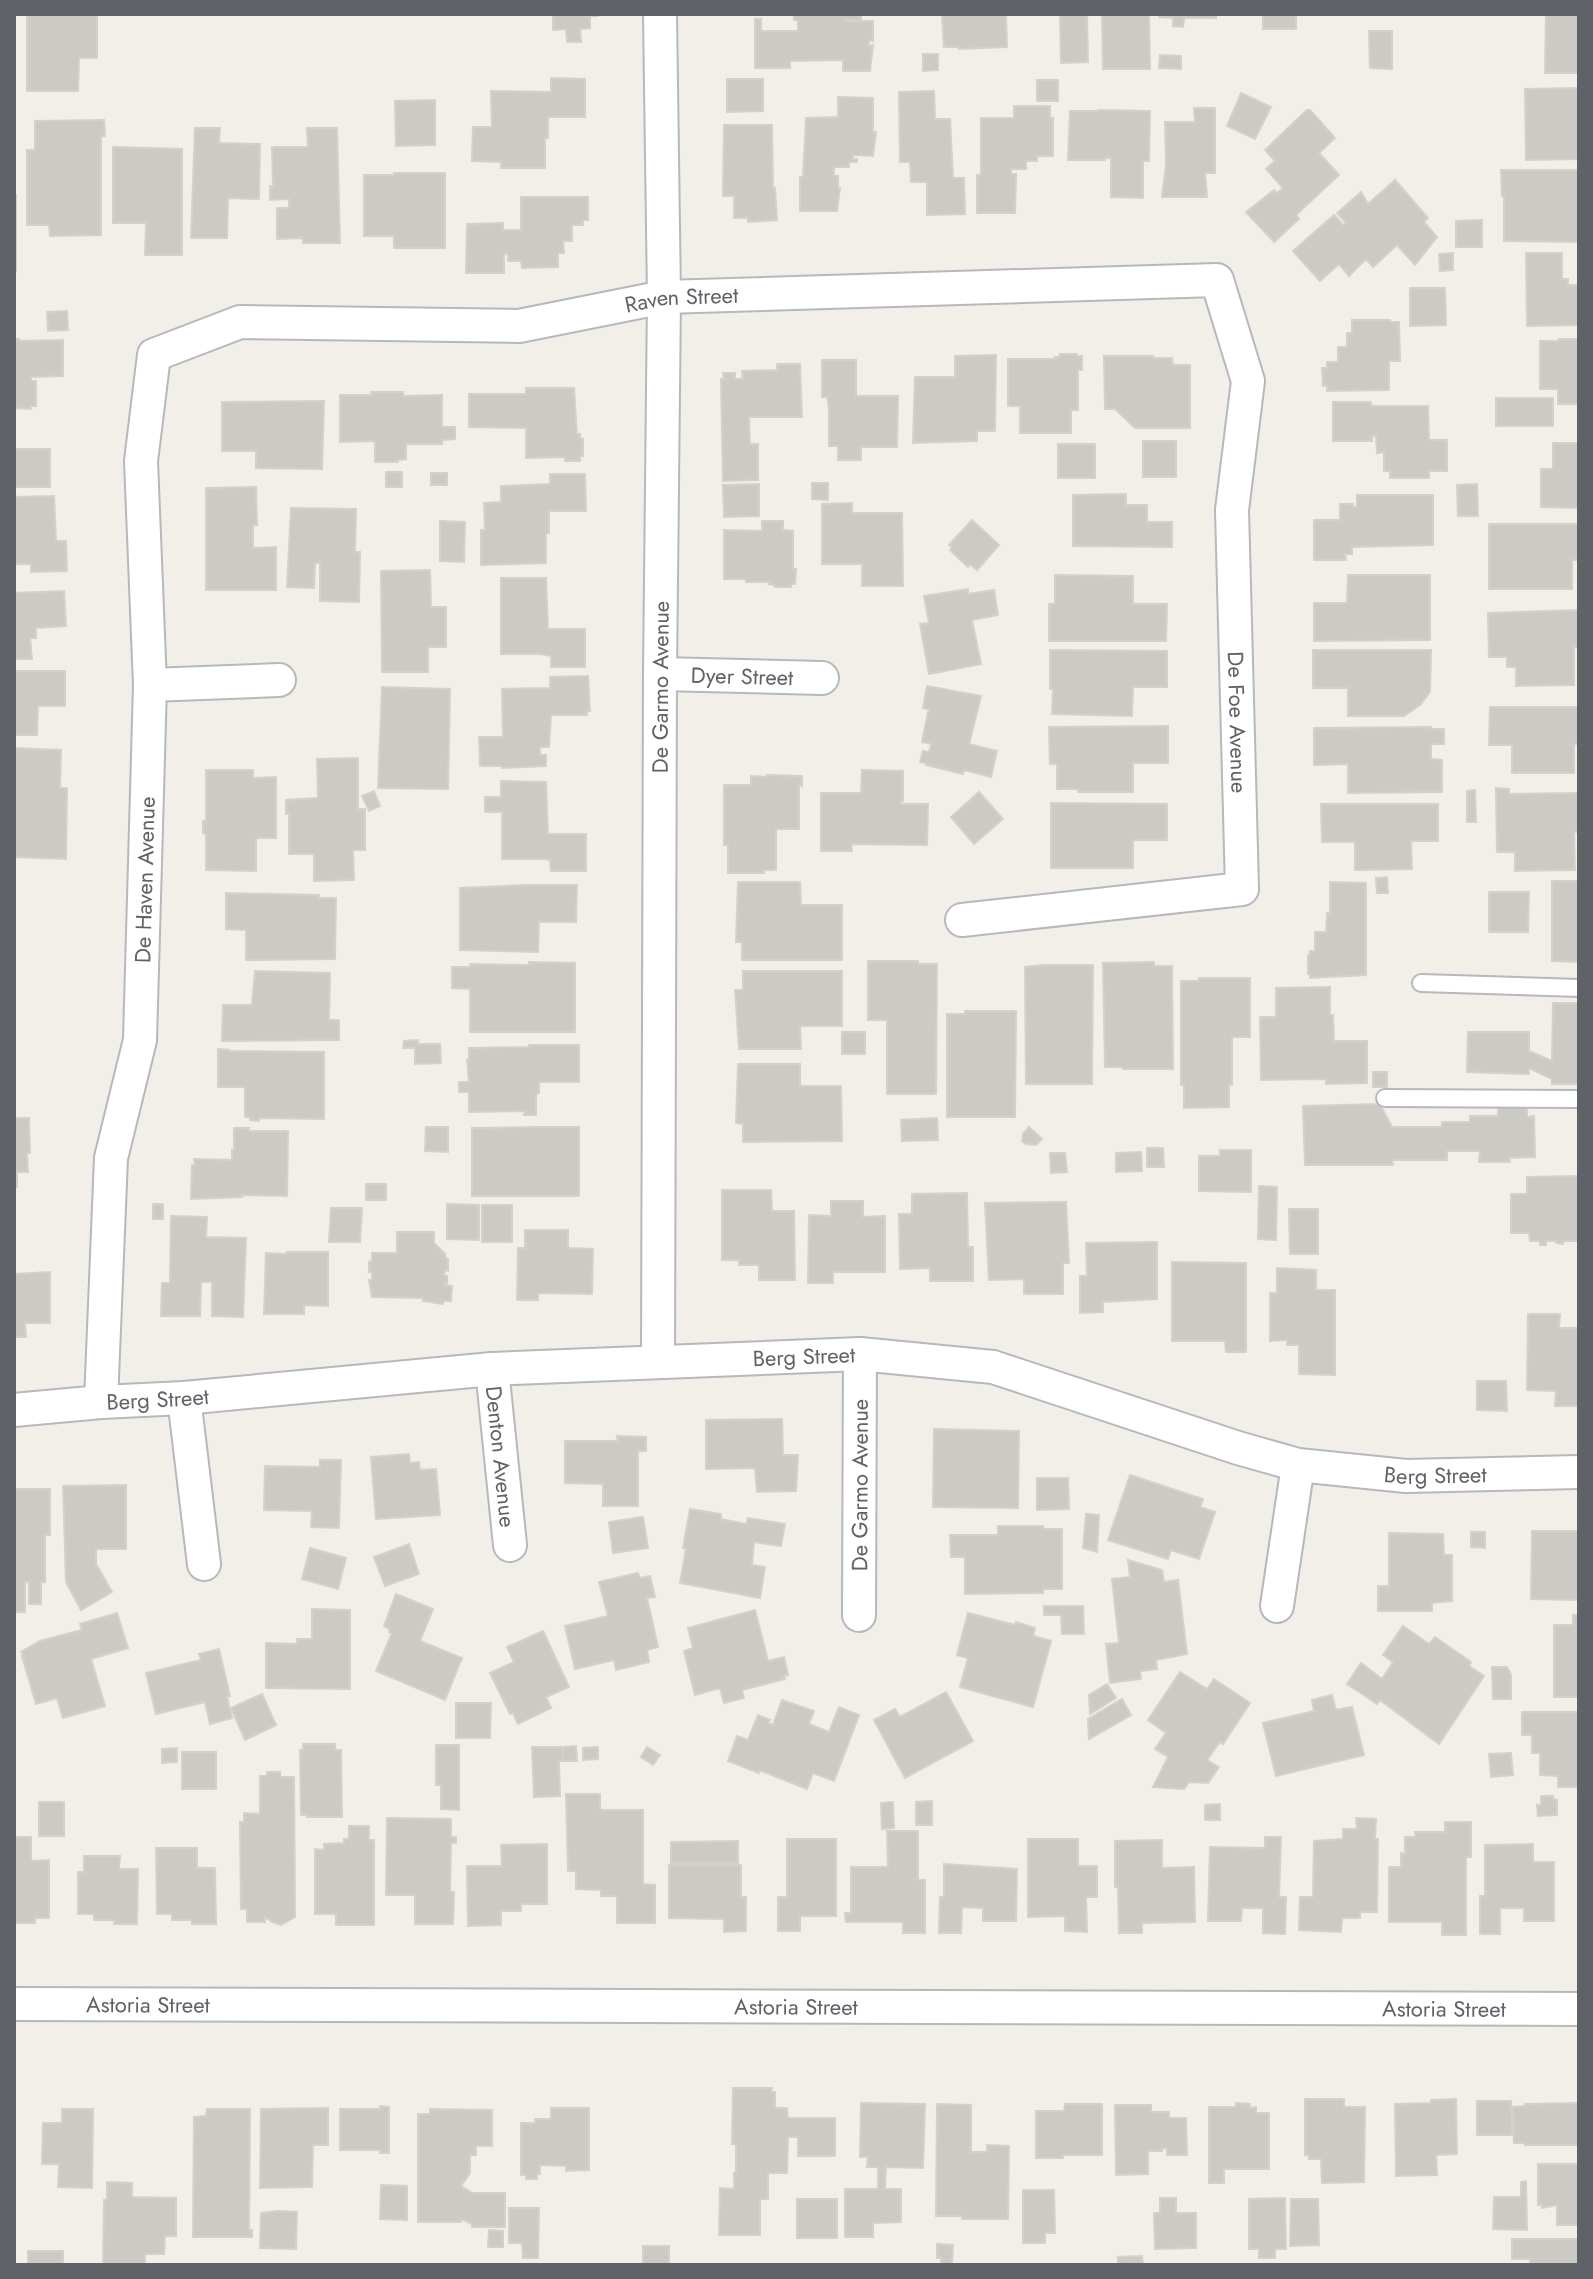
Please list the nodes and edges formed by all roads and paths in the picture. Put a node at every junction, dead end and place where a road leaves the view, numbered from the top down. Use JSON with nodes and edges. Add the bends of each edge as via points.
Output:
{"nodes":[{"id":1,"x":660,"y":14,"type":"edge"},
{"id":2,"x":1217,"y":280,"type":"joint"},
{"id":3,"x":664,"y":297,"type":"junction"},
{"id":4,"x":154,"y":355,"type":"joint"},
{"id":5,"x":660,"y":674,"type":"junction"},
{"id":6,"x":822,"y":678,"type":"dead end"},
{"id":7,"x":279,"y":680,"type":"dead end"},
{"id":8,"x":150,"y":685,"type":"junction"},
{"id":9,"x":962,"y":920,"type":"dead end"},
{"id":10,"x":1421,"y":983,"type":"dead end"},
{"id":11,"x":1579,"y":988,"type":"edge"},
{"id":12,"x":1385,"y":1098,"type":"dead end"},
{"id":13,"x":1579,"y":1099,"type":"edge"},
{"id":14,"x":860,"y":1354,"type":"junction"},
{"id":15,"x":658,"y":1361,"type":"junction"},
{"id":16,"x":492,"y":1369,"type":"junction"},
{"id":17,"x":184,"y":1398,"type":"junction"},
{"id":18,"x":101,"y":1402,"type":"junction"},
{"id":19,"x":14,"y":1410,"type":"edge"},
{"id":20,"x":1298,"y":1465,"type":"junction"},
{"id":21,"x":1579,"y":1472,"type":"edge"},
{"id":22,"x":510,"y":1545,"type":"dead end"},
{"id":23,"x":204,"y":1564,"type":"dead end"},
{"id":24,"x":1277,"y":1606,"type":"dead end"},
{"id":25,"x":859,"y":1615,"type":"dead end"},
{"id":26,"x":14,"y":2004,"type":"edge"},
{"id":27,"x":1579,"y":2009,"type":"edge"}],
"edges":[{"from":1,"to":3,"type":"street","name":"De Garmo Avenue"},
{"from":2,"to":3,"type":"street","name":"Raven Street"},
{"from":2,"to":9,"type":"street","name":"De Foe Avenue","via":[[1248,381],[1232,510],[1242,889]]},
{"from":3,"to":4,"type":"street","name":"Raven Street","via":[[519,326],[240,322]]},
{"from":3,"to":5,"type":"street","name":"De Garmo Avenue"},
{"from":4,"to":8,"type":"street","name":"De Haven Avenue","via":[[141,461]]},
{"from":5,"to":6,"type":"street","name":"Dyer Street"},
{"from":5,"to":15,"type":"street","name":"De Garmo Avenue"},
{"from":7,"to":8,"type":"street"},
{"from":8,"to":18,"type":"street","name":"De Haven Avenue","via":[[140,1040],[111,1158]]},
{"from":10,"to":11,"type":"lane"},
{"from":12,"to":13,"type":"lane"},
{"from":14,"to":15,"type":"street","name":"Berg Street"},
{"from":14,"to":20,"type":"street","name":"Berg Street","via":[[993,1367]]},
{"from":14,"to":25,"type":"street","name":"De Garmo Avenue"},
{"from":15,"to":16,"type":"street","name":"Berg Street"},
{"from":16,"to":17,"type":"street","name":"Berg Street"},
{"from":16,"to":22,"type":"street","name":"Denton Avenue"},
{"from":17,"to":18,"type":"street","name":"Berg Street"},
{"from":17,"to":23,"type":"street"},
{"from":18,"to":19,"type":"street","name":"Berg Street"},
{"from":20,"to":21,"type":"street","name":"Berg Street","via":[[1406,1476]]},
{"from":20,"to":24,"type":"street"},
{"from":26,"to":27,"type":"street","name":"Astoria Street"}]}
